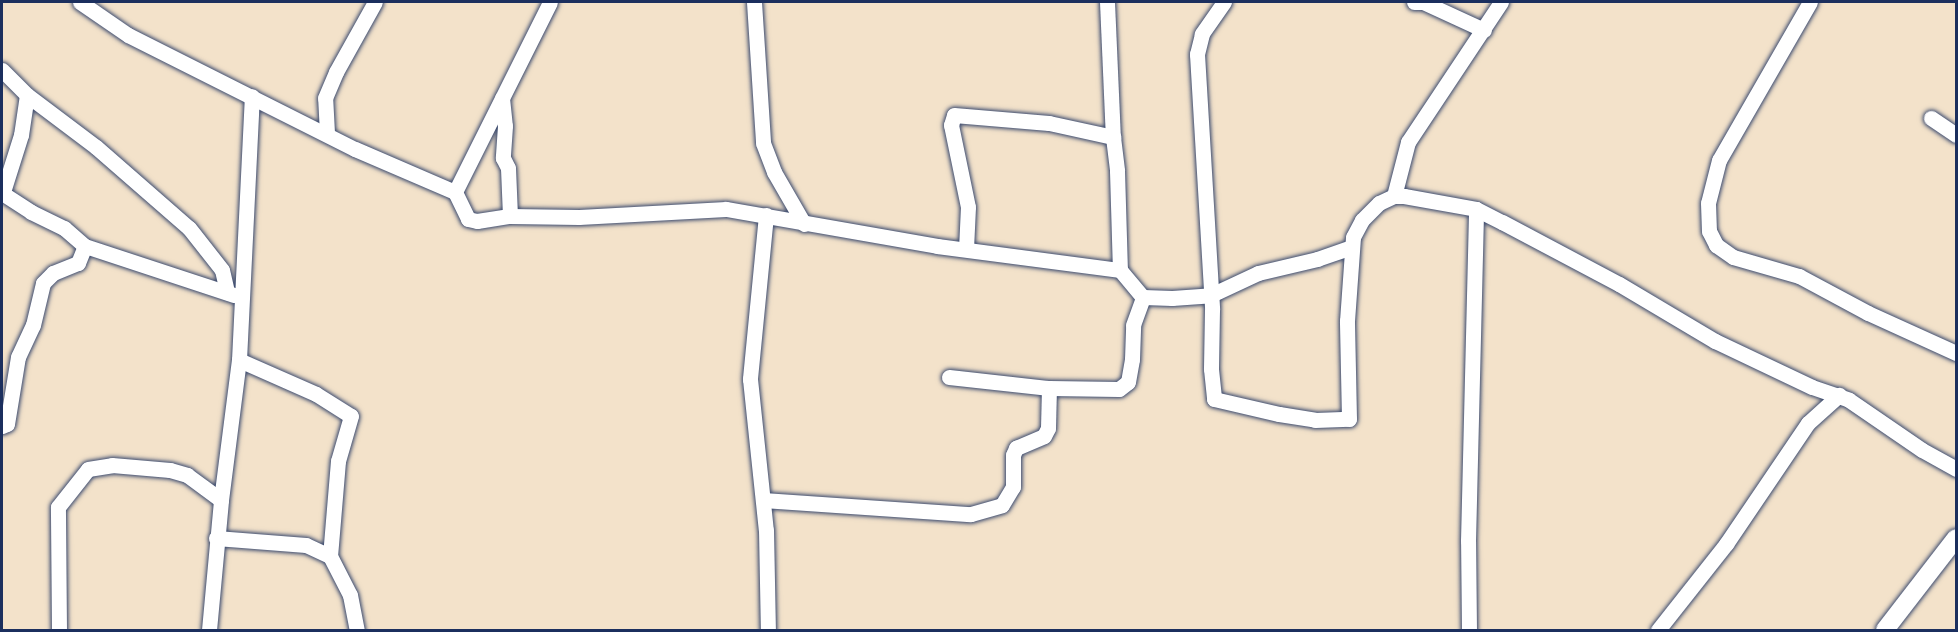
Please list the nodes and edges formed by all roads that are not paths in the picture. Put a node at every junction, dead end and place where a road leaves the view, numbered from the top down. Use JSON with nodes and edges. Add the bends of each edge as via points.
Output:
{"nodes":[{"id":1,"x":80,"y":2,"type":"edge"},
{"id":2,"x":375,"y":2,"type":"edge"},
{"id":3,"x":550,"y":2,"type":"edge"},
{"id":4,"x":754,"y":2,"type":"edge"},
{"id":5,"x":1107,"y":2,"type":"edge"},
{"id":6,"x":1414,"y":2,"type":"edge"},
{"id":7,"x":1502,"y":2,"type":"edge"},
{"id":8,"x":1810,"y":2,"type":"edge"},
{"id":9,"x":1215,"y":5,"type":"edge"},
{"id":10,"x":1484,"y":30,"type":"junction"},
{"id":11,"x":2,"y":70,"type":"edge"},
{"id":12,"x":27,"y":94,"type":"junction"},
{"id":13,"x":502,"y":95,"type":"junction"},
{"id":14,"x":252,"y":96,"type":"junction"},
{"id":15,"x":1931,"y":118,"type":"dead end"},
{"id":16,"x":327,"y":133,"type":"junction"},
{"id":17,"x":1956,"y":135,"type":"edge"},
{"id":18,"x":1113,"y":137,"type":"junction"},
{"id":19,"x":455,"y":192,"type":"junction"},
{"id":20,"x":2,"y":193,"type":"edge"},
{"id":21,"x":1394,"y":196,"type":"junction"},
{"id":22,"x":1476,"y":209,"type":"junction"},
{"id":23,"x":766,"y":215,"type":"junction"},
{"id":24,"x":510,"y":216,"type":"junction"},
{"id":25,"x":804,"y":224,"type":"junction"},
{"id":26,"x":86,"y":246,"type":"junction"},
{"id":27,"x":1352,"y":247,"type":"junction"},
{"id":28,"x":966,"y":249,"type":"junction"},
{"id":29,"x":1120,"y":270,"type":"junction"},
{"id":30,"x":234,"y":295,"type":"junction"},
{"id":31,"x":1211,"y":296,"type":"junction"},
{"id":32,"x":1143,"y":297,"type":"junction"},
{"id":33,"x":1956,"y":353,"type":"edge"},
{"id":34,"x":239,"y":360,"type":"junction"},
{"id":35,"x":949,"y":377,"type":"dead end"},
{"id":36,"x":1048,"y":388,"type":"junction"},
{"id":37,"x":1839,"y":395,"type":"junction"},
{"id":38,"x":2,"y":426,"type":"edge"},
{"id":39,"x":1956,"y":469,"type":"edge"},
{"id":40,"x":221,"y":500,"type":"junction"},
{"id":41,"x":763,"y":500,"type":"junction"},
{"id":42,"x":1956,"y":537,"type":"edge"},
{"id":43,"x":216,"y":538,"type":"junction"},
{"id":44,"x":330,"y":556,"type":"junction"},
{"id":45,"x":59,"y":630,"type":"edge"},
{"id":46,"x":208,"y":630,"type":"edge"},
{"id":47,"x":357,"y":630,"type":"edge"},
{"id":48,"x":768,"y":630,"type":"edge"},
{"id":49,"x":1469,"y":630,"type":"edge"},
{"id":50,"x":1658,"y":630,"type":"edge"},
{"id":51,"x":1885,"y":630,"type":"edge"}],
"edges":[{"from":1,"to":14,"type":"street","via":[[128,34]]},
{"from":2,"to":16,"type":"street","via":[[325,98]]},
{"from":3,"to":13,"type":"street"},
{"from":4,"to":25,"type":"street","via":[[763,142],[774,172]]},
{"from":5,"to":18,"type":"street"},
{"from":6,"to":10,"type":"street","via":[[1423,2]]},
{"from":7,"to":10,"type":"street"},
{"from":8,"to":33,"type":"street","via":[[1719,160],[1708,203],[1709,231],[1716,245],[1733,256],[1798,276]]},
{"from":9,"to":31,"type":"street","via":[[1197,54]]},
{"from":10,"to":21,"type":"street","via":[[1408,142]]},
{"from":11,"to":12,"type":"street"},
{"from":12,"to":20,"type":"street","via":[[21,135]]},
{"from":12,"to":30,"type":"street","via":[[96,147],[189,228],[222,270]]},
{"from":13,"to":19,"type":"street"},
{"from":13,"to":24,"type":"street","via":[[503,158],[508,168]]},
{"from":14,"to":16,"type":"street"},
{"from":14,"to":30,"type":"street"},
{"from":15,"to":17,"type":"street"},
{"from":16,"to":19,"type":"street"},
{"from":18,"to":28,"type":"street","via":[[1049,123],[954,116],[951,125],[968,207]]},
{"from":18,"to":29,"type":"street"},
{"from":19,"to":24,"type":"street","via":[[468,219]]},
{"from":20,"to":26,"type":"street"},
{"from":21,"to":22,"type":"street"},
{"from":21,"to":27,"type":"street","via":[[1379,203],[1356,227]]},
{"from":22,"to":37,"type":"street","via":[[1619,284],[1715,341],[1812,387]]},
{"from":22,"to":49,"type":"street"},
{"from":23,"to":24,"type":"street","via":[[726,208],[579,217]]},
{"from":23,"to":25,"type":"street"},
{"from":23,"to":41,"type":"street","via":[[750,379]]},
{"from":25,"to":28,"type":"street"},
{"from":26,"to":30,"type":"street"},
{"from":26,"to":38,"type":"street","via":[[78,263],[53,273],[43,283],[33,325],[18,357],[7,424]]},
{"from":27,"to":31,"type":"street","via":[[1258,273]]},
{"from":27,"to":31,"type":"street","via":[[1347,321],[1348,419],[1314,420],[1214,399]]},
{"from":28,"to":29,"type":"street"},
{"from":29,"to":32,"type":"street"},
{"from":30,"to":34,"type":"street"},
{"from":31,"to":32,"type":"street"},
{"from":32,"to":36,"type":"street","via":[[1133,325],[1128,382],[1119,389]]},
{"from":34,"to":40,"type":"street"},
{"from":34,"to":44,"type":"street","via":[[316,394],[351,416],[338,461]]},
{"from":35,"to":36,"type":"street"},
{"from":36,"to":41,"type":"street","via":[[1048,428],[1044,436],[1016,448],[1013,487],[1002,505],[971,514]]},
{"from":37,"to":39,"type":"street"},
{"from":37,"to":50,"type":"street","via":[[1808,423],[1726,544]]},
{"from":40,"to":43,"type":"street"},
{"from":40,"to":45,"type":"street","via":[[187,475],[171,470],[112,465],[88,469],[58,507]]},
{"from":41,"to":48,"type":"street"},
{"from":42,"to":51,"type":"main road"},
{"from":43,"to":44,"type":"street","via":[[306,545]]},
{"from":43,"to":46,"type":"street"},
{"from":44,"to":47,"type":"street","via":[[350,595]]}]}
